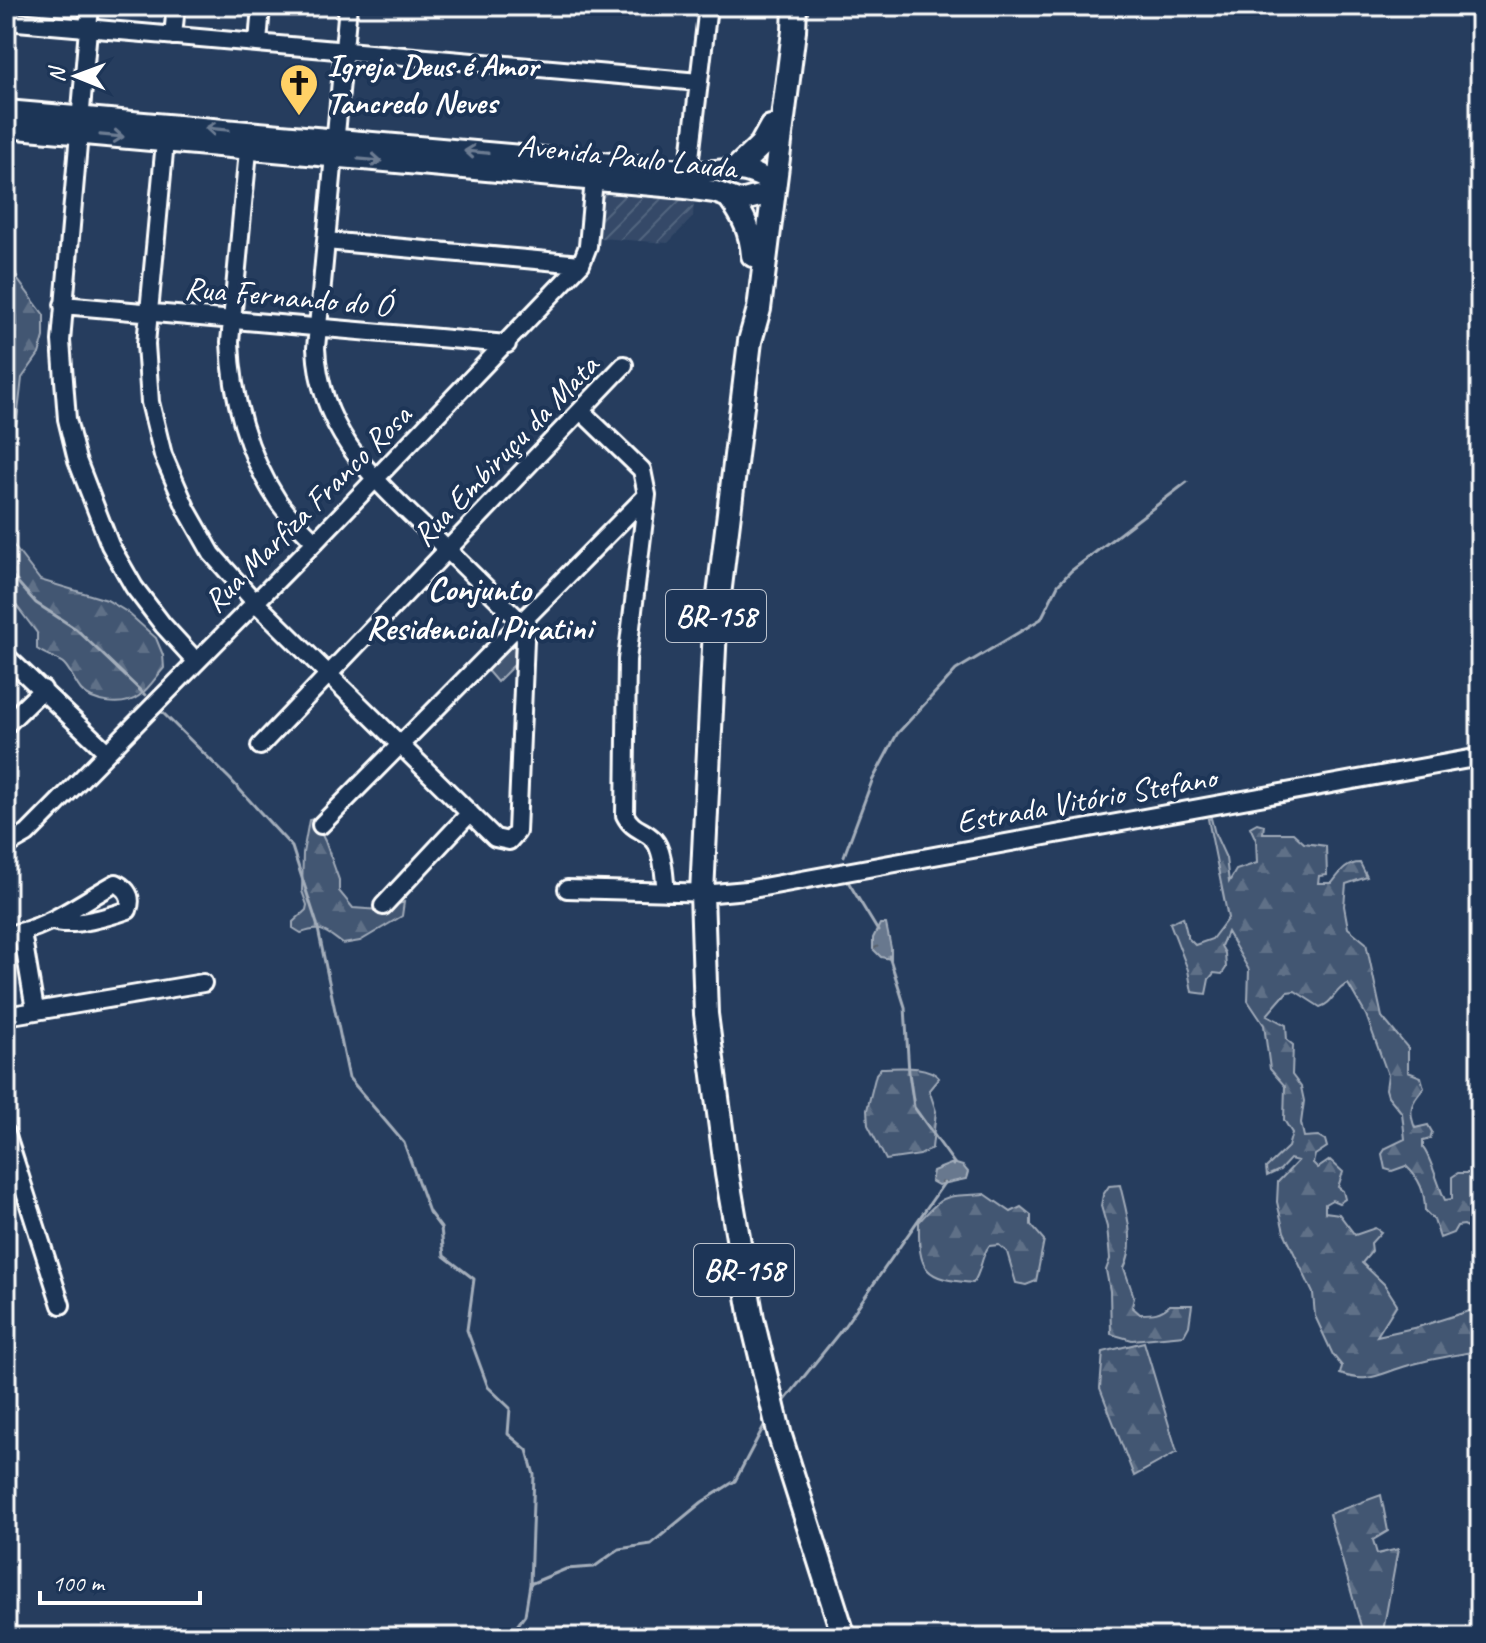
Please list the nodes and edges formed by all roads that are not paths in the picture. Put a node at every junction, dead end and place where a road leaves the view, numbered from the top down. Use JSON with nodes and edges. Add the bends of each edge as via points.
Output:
{"nodes":[{"id":1,"x":90,"y":6,"type":"edge"},
{"id":2,"x":176,"y":6,"type":"edge"},
{"id":3,"x":261,"y":6,"type":"edge"},
{"id":4,"x":348,"y":6,"type":"edge"},
{"id":5,"x":708,"y":6,"type":"edge"},
{"id":6,"x":792,"y":6,"type":"edge"},
{"id":7,"x":6,"y":21,"type":"edge"},
{"id":8,"x":89,"y":28,"type":"junction"},
{"id":9,"x":173,"y":36,"type":"junction"},
{"id":10,"x":258,"y":43,"type":"junction"},
{"id":11,"x":344,"y":51,"type":"junction"},
{"id":12,"x":699,"y":82,"type":"junction"},
{"id":13,"x":6,"y":111,"type":"edge"},
{"id":14,"x":81,"y":125,"type":"junction"},
{"id":15,"x":6,"y":127,"type":"edge"},
{"id":16,"x":771,"y":127,"type":"junction"},
{"id":17,"x":166,"y":133,"type":"junction"},
{"id":18,"x":249,"y":140,"type":"junction"},
{"id":19,"x":335,"y":148,"type":"junction"},
{"id":20,"x":737,"y":168,"type":"junction"},
{"id":21,"x":595,"y":171,"type":"junction"},
{"id":22,"x":687,"y":180,"type":"junction"},
{"id":23,"x":767,"y":187,"type":"junction"},
{"id":24,"x":731,"y":199,"type":"junction"},
{"id":25,"x":326,"y":241,"type":"junction"},
{"id":26,"x":753,"y":255,"type":"junction"},
{"id":27,"x":581,"y":264,"type":"junction"},
{"id":28,"x":63,"y":305,"type":"junction"},
{"id":29,"x":149,"y":311,"type":"junction"},
{"id":30,"x":232,"y":319,"type":"junction"},
{"id":31,"x":318,"y":327,"type":"junction"},
{"id":32,"x":750,"y":341,"type":"junction"},
{"id":33,"x":507,"y":344,"type":"junction"},
{"id":34,"x":624,"y":365,"type":"dead end"},
{"id":35,"x":581,"y":411,"type":"junction"},
{"id":36,"x":375,"y":480,"type":"junction"},
{"id":37,"x":647,"y":495,"type":"junction"},
{"id":38,"x":315,"y":542,"type":"junction"},
{"id":39,"x":447,"y":550,"type":"junction"},
{"id":40,"x":254,"y":601,"type":"junction"},
{"id":41,"x":521,"y":622,"type":"junction"},
{"id":42,"x":6,"y":656,"type":"edge"},
{"id":43,"x":196,"y":661,"type":"junction"},
{"id":44,"x":328,"y":674,"type":"junction"},
{"id":45,"x":43,"y":689,"type":"junction"},
{"id":46,"x":6,"y":725,"type":"edge"},
{"id":47,"x":400,"y":745,"type":"junction"},
{"id":48,"x":260,"y":746,"type":"dead end"},
{"id":49,"x":107,"y":752,"type":"junction"},
{"id":50,"x":1480,"y":757,"type":"edge"},
{"id":51,"x":470,"y":813,"type":"junction"},
{"id":52,"x":321,"y":825,"type":"dead end"},
{"id":53,"x":6,"y":846,"type":"edge"},
{"id":54,"x":567,"y":889,"type":"dead end"},
{"id":55,"x":666,"y":892,"type":"junction"},
{"id":56,"x":702,"y":893,"type":"junction"},
{"id":57,"x":383,"y":906,"type":"dead end"},
{"id":58,"x":54,"y":921,"type":"dead end"},
{"id":59,"x":14,"y":934,"type":"edge"},
{"id":60,"x":203,"y":983,"type":"dead end"},
{"id":61,"x":35,"y":1010,"type":"junction"},
{"id":62,"x":6,"y":1016,"type":"edge"},
{"id":63,"x":6,"y":1133,"type":"edge"},
{"id":64,"x":61,"y":1305,"type":"dead end"},
{"id":65,"x":844,"y":1637,"type":"edge"}],
"edges":[{"from":1,"to":8,"type":"street"},
{"from":2,"to":9,"type":"street"},
{"from":3,"to":10,"type":"street"},
{"from":4,"to":11,"type":"street"},
{"from":5,"to":12,"type":"street"},
{"from":6,"to":16,"type":"highway","number":"BR-158"},
{"from":6,"to":23,"type":"highway","number":"BR-158","via":[[794,31]]},
{"from":7,"to":8,"type":"street"},
{"from":8,"to":9,"type":"street"},
{"from":8,"to":14,"type":"street"},
{"from":9,"to":10,"type":"street"},
{"from":10,"to":11,"type":"street"},
{"from":11,"to":12,"type":"street"},
{"from":11,"to":19,"type":"street"},
{"from":12,"to":22,"type":"street"},
{"from":13,"to":14,"type":"main road","name":"Avenida Paulo Lauda"},
{"from":14,"to":15,"type":"main road","name":"Avenida Paulo Lauda"},
{"from":14,"to":17,"type":"main road","name":"Avenida Paulo Lauda"},
{"from":14,"to":28,"type":"street"},
{"from":16,"to":20,"type":"highway"},
{"from":16,"to":23,"type":"highway","number":"BR-158"},
{"from":17,"to":18,"type":"main road","name":"Avenida Paulo Lauda"},
{"from":17,"to":29,"type":"street"},
{"from":18,"to":19,"type":"main road","name":"Avenida Paulo Lauda"},
{"from":18,"to":30,"type":"street"},
{"from":19,"to":21,"type":"main road","name":"Avenida Paulo Lauda"},
{"from":19,"to":25,"type":"street"},
{"from":20,"to":22,"type":"main road","name":"Avenida Paulo Lauda"},
{"from":20,"to":23,"type":"main road","name":"Avenida Paulo Lauda","via":[[753,172]]},
{"from":21,"to":22,"type":"main road","name":"Avenida Paulo Lauda"},
{"from":21,"to":27,"type":"street","name":"Rua Marfiza Franco Rosa","via":[[588,246]]},
{"from":22,"to":24,"type":"main road","name":"Avenida Paulo Lauda"},
{"from":23,"to":24,"type":"main road","name":"Avenida Paulo Lauda","via":[[749,200]]},
{"from":23,"to":26,"type":"highway","number":"BR-158"},
{"from":23,"to":32,"type":"highway","number":"BR-158","via":[[759,309]]},
{"from":24,"to":26,"type":"highway","via":[[745,220]]},
{"from":25,"to":27,"type":"street"},
{"from":25,"to":31,"type":"street"},
{"from":26,"to":32,"type":"highway","number":"BR-158"},
{"from":27,"to":33,"type":"street","name":"Rua Marfiza Franco Rosa"},
{"from":28,"to":29,"type":"street","name":"Rua Fernando do Ó"},
{"from":28,"to":43,"type":"street","via":[[67,419],[99,519],[134,587]]},
{"from":29,"to":30,"type":"street","name":"Rua Fernando do Ó"},
{"from":29,"to":40,"type":"street","via":[[150,402],[163,455],[212,554]]},
{"from":30,"to":31,"type":"street","name":"Rua Fernando do Ó"},
{"from":30,"to":38,"type":"street","via":[[231,374],[256,460],[278,502]]},
{"from":31,"to":33,"type":"street","name":"Rua Fernando do Ó"},
{"from":31,"to":36,"type":"street","via":[[317,367],[332,417]]},
{"from":32,"to":56,"type":"highway","number":"BR-158","via":[[715,628]]},
{"from":33,"to":36,"type":"street","name":"Rua Marfiza Franco Rosa"},
{"from":34,"to":35,"type":"street","name":"Rua Embiruçu da Mata"},
{"from":35,"to":37,"type":"street","via":[[642,470]]},
{"from":35,"to":39,"type":"street","name":"Rua Embiruçu da Mata"},
{"from":36,"to":38,"type":"street","name":"Rua Marfiza Franco Rosa"},
{"from":36,"to":39,"type":"street"},
{"from":37,"to":41,"type":"street"},
{"from":37,"to":55,"type":"street","via":[[627,660],[624,801],[629,823],[655,841]]},
{"from":38,"to":40,"type":"street","name":"Rua Marfiza Franco Rosa"},
{"from":39,"to":41,"type":"street"},
{"from":39,"to":44,"type":"street","name":"Rua Embiruçu da Mata"},
{"from":40,"to":43,"type":"street","name":"Rua Marfiza Franco Rosa"},
{"from":40,"to":44,"type":"street"},
{"from":41,"to":47,"type":"street"},
{"from":41,"to":51,"type":"street","via":[[525,640],[517,832],[509,841],[495,838]]},
{"from":42,"to":45,"type":"street"},
{"from":43,"to":49,"type":"street","name":"Rua Marfiza Franco Rosa"},
{"from":44,"to":47,"type":"street"},
{"from":44,"to":48,"type":"street","name":"Rua Embiruçu da Mata"},
{"from":45,"to":46,"type":"street"},
{"from":45,"to":49,"type":"street"},
{"from":47,"to":51,"type":"street"},
{"from":47,"to":52,"type":"street"},
{"from":49,"to":53,"type":"street","name":"Rua Marfiza Franco Rosa","via":[[27,834]]},
{"from":50,"to":56,"type":"street","name":"Estrada Vitório Stefano","via":[[747,890]]},
{"from":51,"to":57,"type":"street"},
{"from":54,"to":55,"type":"street","name":"Estrada Vitório Stefano"},
{"from":55,"to":56,"type":"street","name":"Estrada Vitório Stefano"},
{"from":56,"to":65,"type":"highway","number":"BR-158","via":[[706,1014],[716,1101],[752,1319],[780,1436]]},
{"from":58,"to":59,"type":"street"},
{"from":59,"to":61,"type":"street"},
{"from":60,"to":61,"type":"street"},
{"from":61,"to":62,"type":"street"},
{"from":63,"to":64,"type":"street"}]}
